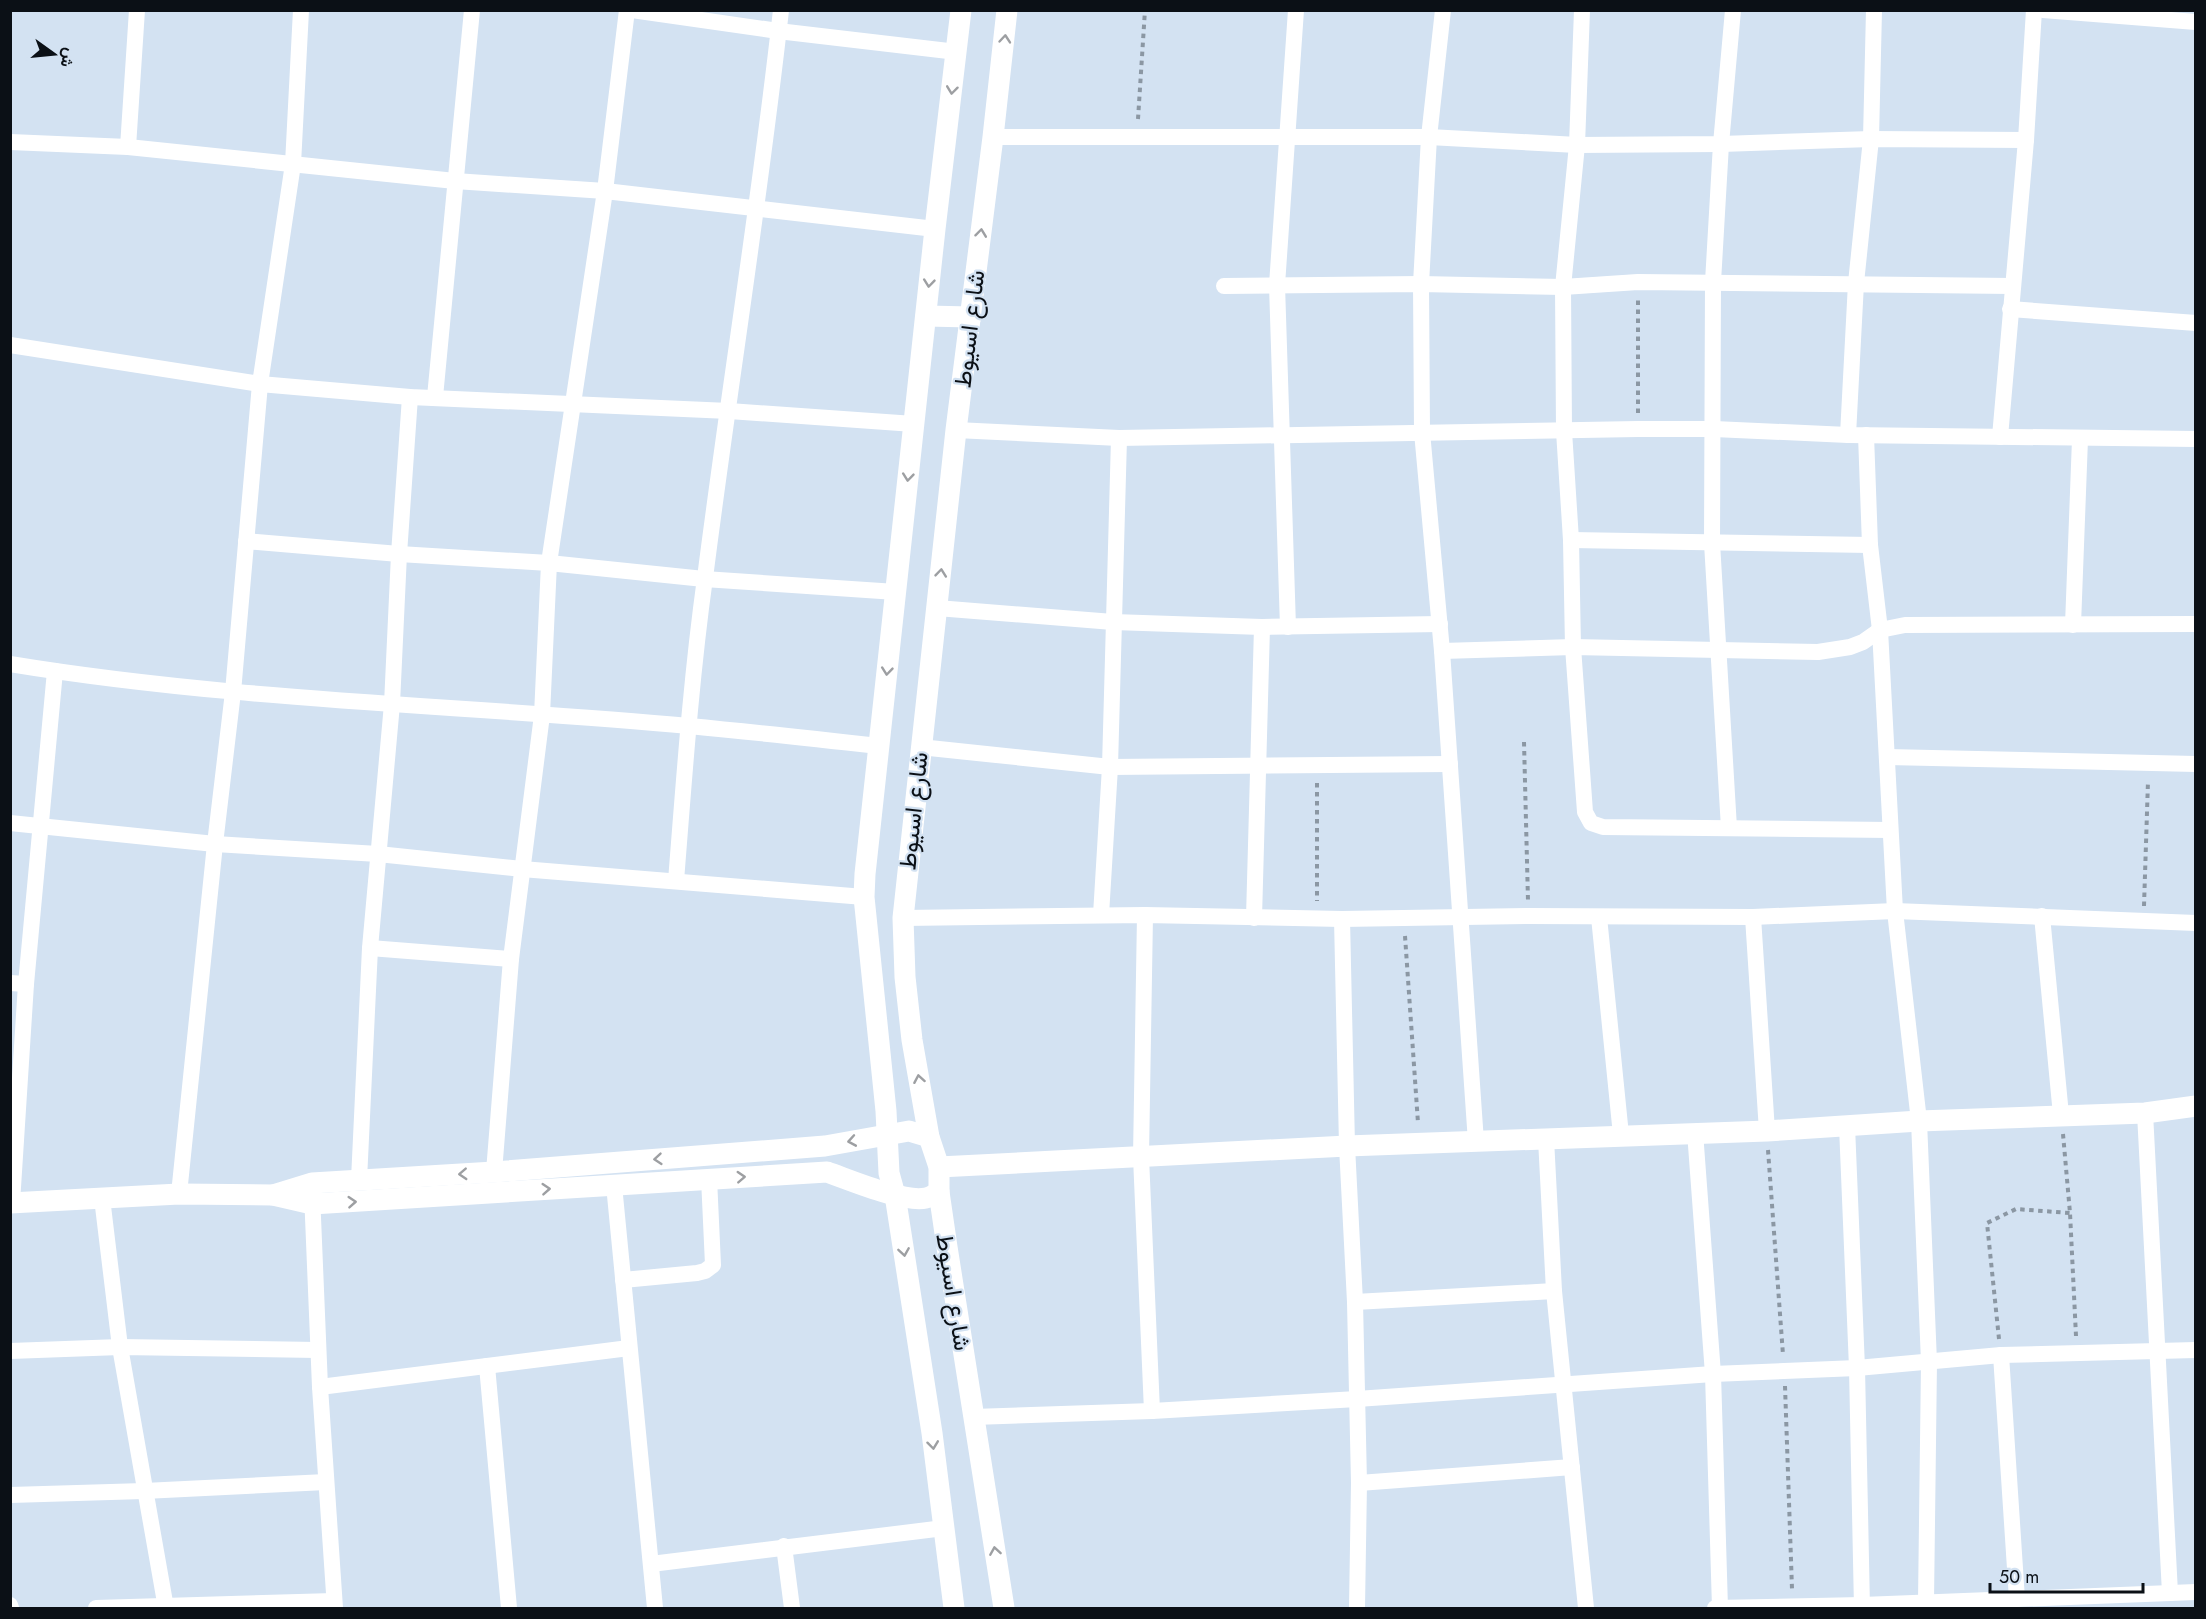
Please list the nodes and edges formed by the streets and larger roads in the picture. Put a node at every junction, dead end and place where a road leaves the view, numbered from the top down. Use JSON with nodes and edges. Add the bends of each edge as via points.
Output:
{"nodes":[{"id":1,"x":136,"y":10,"type":"edge"},
{"id":2,"x":301,"y":10,"type":"edge"},
{"id":3,"x":472,"y":10,"type":"edge"},
{"id":4,"x":627,"y":10,"type":"edge"},
{"id":5,"x":632,"y":10,"type":"edge"},
{"id":6,"x":781,"y":10,"type":"edge"},
{"id":7,"x":961,"y":10,"type":"edge"},
{"id":8,"x":1007,"y":10,"type":"edge"},
{"id":9,"x":1296,"y":10,"type":"edge"},
{"id":10,"x":1443,"y":10,"type":"edge"},
{"id":11,"x":1582,"y":10,"type":"edge"},
{"id":12,"x":1733,"y":10,"type":"edge"},
{"id":13,"x":1874,"y":10,"type":"edge"},
{"id":14,"x":2034,"y":10,"type":"edge"},
{"id":15,"x":2043,"y":10,"type":"edge"},
{"id":16,"x":2093,"y":12,"type":"edge"},
{"id":17,"x":2196,"y":22,"type":"edge"},
{"id":18,"x":778,"y":31,"type":"junction"},
{"id":19,"x":957,"y":52,"type":"junction"},
{"id":20,"x":993,"y":137,"type":"junction"},
{"id":21,"x":1286,"y":137,"type":"junction"},
{"id":22,"x":1429,"y":137,"type":"junction"},
{"id":23,"x":1871,"y":139,"type":"junction"},
{"id":24,"x":2026,"y":140,"type":"junction"},
{"id":25,"x":10,"y":142,"type":"edge"},
{"id":26,"x":1721,"y":144,"type":"junction"},
{"id":27,"x":1576,"y":145,"type":"junction"},
{"id":28,"x":128,"y":147,"type":"junction"},
{"id":29,"x":293,"y":165,"type":"junction"},
{"id":30,"x":455,"y":181,"type":"junction"},
{"id":31,"x":605,"y":191,"type":"junction"},
{"id":32,"x":756,"y":208,"type":"junction"},
{"id":33,"x":935,"y":229,"type":"junction"},
{"id":34,"x":1713,"y":282,"type":"junction"},
{"id":35,"x":1856,"y":283,"type":"junction"},
{"id":36,"x":1421,"y":284,"type":"junction"},
{"id":37,"x":1277,"y":285,"type":"junction"},
{"id":38,"x":1224,"y":286,"type":"dead end"},
{"id":39,"x":1563,"y":286,"type":"junction"},
{"id":40,"x":2013,"y":286,"type":"junction"},
{"id":41,"x":2010,"y":309,"type":"junction"},
{"id":42,"x":926,"y":316,"type":"junction"},
{"id":43,"x":971,"y":317,"type":"junction"},
{"id":44,"x":2196,"y":323,"type":"edge"},
{"id":45,"x":10,"y":345,"type":"edge"},
{"id":46,"x":260,"y":384,"type":"junction"},
{"id":47,"x":410,"y":397,"type":"junction"},
{"id":48,"x":435,"y":398,"type":"junction"},
{"id":49,"x":574,"y":403,"type":"junction"},
{"id":50,"x":729,"y":411,"type":"junction"},
{"id":51,"x":914,"y":424,"type":"junction"},
{"id":52,"x":1714,"y":429,"type":"junction"},
{"id":53,"x":956,"y":430,"type":"junction"},
{"id":54,"x":1564,"y":431,"type":"junction"},
{"id":55,"x":1422,"y":432,"type":"junction"},
{"id":56,"x":1848,"y":435,"type":"junction"},
{"id":57,"x":1866,"y":435,"type":"junction"},
{"id":58,"x":1281,"y":436,"type":"junction"},
{"id":59,"x":2000,"y":437,"type":"junction"},
{"id":60,"x":1119,"y":438,"type":"junction"},
{"id":61,"x":2080,"y":439,"type":"junction"},
{"id":62,"x":2196,"y":439,"type":"edge"},
{"id":63,"x":1571,"y":540,"type":"junction"},
{"id":64,"x":246,"y":541,"type":"junction"},
{"id":65,"x":1712,"y":543,"type":"junction"},
{"id":66,"x":1870,"y":545,"type":"junction"},
{"id":67,"x":399,"y":554,"type":"junction"},
{"id":68,"x":549,"y":562,"type":"junction"},
{"id":69,"x":705,"y":579,"type":"junction"},
{"id":70,"x":896,"y":592,"type":"junction"},
{"id":71,"x":937,"y":608,"type":"junction"},
{"id":72,"x":1113,"y":622,"type":"junction"},
{"id":73,"x":1440,"y":624,"type":"junction"},
{"id":74,"x":2196,"y":624,"type":"edge"},
{"id":75,"x":2073,"y":625,"type":"junction"},
{"id":76,"x":1262,"y":627,"type":"junction"},
{"id":77,"x":1288,"y":627,"type":"junction"},
{"id":78,"x":1880,"y":630,"type":"junction"},
{"id":79,"x":1573,"y":647,"type":"junction"},
{"id":80,"x":1718,"y":649,"type":"junction"},
{"id":81,"x":1442,"y":651,"type":"junction"},
{"id":82,"x":10,"y":664,"type":"edge"},
{"id":83,"x":55,"y":671,"type":"junction"},
{"id":84,"x":233,"y":692,"type":"junction"},
{"id":85,"x":392,"y":704,"type":"junction"},
{"id":86,"x":542,"y":715,"type":"junction"},
{"id":87,"x":689,"y":726,"type":"junction"},
{"id":88,"x":879,"y":746,"type":"junction"},
{"id":89,"x":920,"y":747,"type":"junction"},
{"id":90,"x":1887,"y":757,"type":"junction"},
{"id":91,"x":1450,"y":764,"type":"junction"},
{"id":92,"x":2196,"y":764,"type":"edge"},
{"id":93,"x":1257,"y":767,"type":"junction"},
{"id":94,"x":1110,"y":768,"type":"junction"},
{"id":95,"x":10,"y":823,"type":"edge"},
{"id":96,"x":41,"y":826,"type":"junction"},
{"id":97,"x":1729,"y":828,"type":"junction"},
{"id":98,"x":1890,"y":830,"type":"junction"},
{"id":99,"x":215,"y":844,"type":"junction"},
{"id":100,"x":378,"y":854,"type":"junction"},
{"id":101,"x":522,"y":869,"type":"junction"},
{"id":102,"x":676,"y":881,"type":"junction"},
{"id":103,"x":864,"y":897,"type":"junction"},
{"id":104,"x":1895,"y":911,"type":"junction"},
{"id":105,"x":1101,"y":915,"type":"junction"},
{"id":106,"x":1145,"y":915,"type":"junction"},
{"id":107,"x":2042,"y":916,"type":"junction"},
{"id":108,"x":1599,"y":917,"type":"junction"},
{"id":109,"x":1753,"y":917,"type":"junction"},
{"id":110,"x":903,"y":918,"type":"junction"},
{"id":111,"x":1254,"y":918,"type":"junction"},
{"id":112,"x":1460,"y":918,"type":"junction"},
{"id":113,"x":1342,"y":919,"type":"junction"},
{"id":114,"x":2196,"y":923,"type":"edge"},
{"id":115,"x":370,"y":948,"type":"junction"},
{"id":116,"x":511,"y":960,"type":"junction"},
{"id":117,"x":18,"y":983,"type":"edge"},
{"id":118,"x":2196,"y":1106,"type":"edge"},
{"id":119,"x":2145,"y":1113,"type":"junction"},
{"id":120,"x":2061,"y":1115,"type":"junction"},
{"id":121,"x":1919,"y":1121,"type":"junction"},
{"id":122,"x":1847,"y":1126,"type":"junction"},
{"id":123,"x":1767,"y":1131,"type":"junction"},
{"id":124,"x":1695,"y":1132,"type":"junction"},
{"id":125,"x":886,"y":1135,"type":"junction"},
{"id":126,"x":1622,"y":1135,"type":"junction"},
{"id":127,"x":930,"y":1137,"type":"junction"},
{"id":128,"x":1546,"y":1139,"type":"junction"},
{"id":129,"x":1476,"y":1142,"type":"junction"},
{"id":130,"x":825,"y":1146,"type":"junction"},
{"id":131,"x":1347,"y":1146,"type":"junction"},
{"id":132,"x":1141,"y":1157,"type":"junction"},
{"id":133,"x":939,"y":1167,"type":"junction"},
{"id":134,"x":494,"y":1172,"type":"junction"},
{"id":135,"x":827,"y":1172,"type":"junction"},
{"id":136,"x":709,"y":1178,"type":"junction"},
{"id":137,"x":359,"y":1180,"type":"junction"},
{"id":138,"x":312,"y":1183,"type":"junction"},
{"id":139,"x":614,"y":1185,"type":"junction"},
{"id":140,"x":939,"y":1192,"type":"junction"},
{"id":141,"x":179,"y":1194,"type":"junction"},
{"id":142,"x":273,"y":1195,"type":"junction"},
{"id":143,"x":896,"y":1195,"type":"junction"},
{"id":144,"x":102,"y":1198,"type":"junction"},
{"id":145,"x":11,"y":1203,"type":"edge"},
{"id":146,"x":312,"y":1204,"type":"junction"},
{"id":147,"x":622,"y":1280,"type":"junction"},
{"id":148,"x":1554,"y":1291,"type":"junction"},
{"id":149,"x":1355,"y":1302,"type":"junction"},
{"id":150,"x":120,"y":1347,"type":"junction"},
{"id":151,"x":629,"y":1348,"type":"junction"},
{"id":152,"x":318,"y":1350,"type":"junction"},
{"id":153,"x":2196,"y":1350,"type":"edge"},
{"id":154,"x":10,"y":1351,"type":"edge"},
{"id":155,"x":2156,"y":1351,"type":"junction"},
{"id":156,"x":2001,"y":1355,"type":"junction"},
{"id":157,"x":1929,"y":1362,"type":"junction"},
{"id":158,"x":487,"y":1366,"type":"junction"},
{"id":159,"x":1857,"y":1368,"type":"junction"},
{"id":160,"x":1713,"y":1374,"type":"junction"},
{"id":161,"x":1563,"y":1384,"type":"junction"},
{"id":162,"x":320,"y":1387,"type":"junction"},
{"id":163,"x":1357,"y":1399,"type":"junction"},
{"id":164,"x":1152,"y":1411,"type":"junction"},
{"id":165,"x":974,"y":1417,"type":"junction"},
{"id":166,"x":1572,"y":1467,"type":"junction"},
{"id":167,"x":326,"y":1482,"type":"junction"},
{"id":168,"x":1359,"y":1483,"type":"junction"},
{"id":169,"x":144,"y":1491,"type":"junction"},
{"id":170,"x":10,"y":1495,"type":"edge"},
{"id":171,"x":944,"y":1528,"type":"junction"},
{"id":172,"x":784,"y":1546,"type":"junction"},
{"id":173,"x":651,"y":1564,"type":"junction"},
{"id":174,"x":2196,"y":1592,"type":"edge"},
{"id":175,"x":2170,"y":1593,"type":"junction"},
{"id":176,"x":2017,"y":1599,"type":"junction"},
{"id":177,"x":2135,"y":1601,"type":"edge"},
{"id":178,"x":1926,"y":1602,"type":"junction"},
{"id":179,"x":334,"y":1605,"type":"edge"},
{"id":180,"x":166,"y":1607,"type":"edge"},
{"id":181,"x":1862,"y":1607,"type":"edge"},
{"id":182,"x":96,"y":1608,"type":"edge"},
{"id":183,"x":509,"y":1608,"type":"edge"},
{"id":184,"x":655,"y":1608,"type":"edge"},
{"id":185,"x":792,"y":1608,"type":"edge"},
{"id":186,"x":954,"y":1608,"type":"edge"},
{"id":187,"x":1004,"y":1608,"type":"edge"},
{"id":188,"x":1357,"y":1608,"type":"edge"},
{"id":189,"x":1586,"y":1608,"type":"edge"},
{"id":190,"x":1715,"y":1608,"type":"edge"},
{"id":191,"x":1720,"y":1608,"type":"edge"}],
"edges":[{"from":1,"to":28,"type":"street"},
{"from":2,"to":29,"type":"street"},
{"from":3,"to":30,"type":"street"},
{"from":4,"to":31,"type":"street"},
{"from":5,"to":18,"type":"street"},
{"from":6,"to":18,"type":"street"},
{"from":7,"to":19,"type":"street","name":"شارع اسيوط"},
{"from":20,"to":8,"type":"street","name":"شارع اسيوط","one_way":true},
{"from":9,"to":21,"type":"street"},
{"from":10,"to":22,"type":"street"},
{"from":11,"to":27,"type":"street"},
{"from":12,"to":26,"type":"street"},
{"from":13,"to":23,"type":"street"},
{"from":14,"to":24,"type":"street"},
{"from":15,"to":16,"type":"street"},
{"from":16,"to":17,"type":"street"},
{"from":18,"to":19,"type":"street"},
{"from":18,"to":32,"type":"street"},
{"from":19,"to":33,"type":"street","name":"شارع اسيوط","one_way":true},
{"from":20,"to":21,"type":"street"},
{"from":43,"to":20,"type":"street","name":"شارع اسيوط","one_way":true},
{"from":21,"to":22,"type":"street"},
{"from":21,"to":37,"type":"street"},
{"from":22,"to":27,"type":"street"},
{"from":22,"to":36,"type":"street"},
{"from":23,"to":24,"type":"street"},
{"from":23,"to":26,"type":"street"},
{"from":23,"to":35,"type":"street"},
{"from":24,"to":40,"type":"street"},
{"from":25,"to":28,"type":"street"},
{"from":26,"to":27,"type":"street"},
{"from":26,"to":34,"type":"street"},
{"from":27,"to":39,"type":"street"},
{"from":28,"to":29,"type":"street"},
{"from":29,"to":30,"type":"street"},
{"from":29,"to":46,"type":"street"},
{"from":30,"to":31,"type":"street"},
{"from":30,"to":48,"type":"street"},
{"from":31,"to":32,"type":"street"},
{"from":31,"to":49,"type":"street"},
{"from":32,"to":33,"type":"street"},
{"from":32,"to":50,"type":"street"},
{"from":33,"to":42,"type":"street","name":"شارع اسيوط","one_way":true},
{"from":34,"to":35,"type":"street"},
{"from":34,"to":39,"type":"street"},
{"from":34,"to":52,"type":"street"},
{"from":35,"to":40,"type":"street"},
{"from":35,"to":56,"type":"street"},
{"from":36,"to":37,"type":"street"},
{"from":36,"to":39,"type":"street"},
{"from":36,"to":55,"type":"street"},
{"from":37,"to":38,"type":"street"},
{"from":37,"to":58,"type":"street"},
{"from":39,"to":54,"type":"street"},
{"from":40,"to":41,"type":"street"},
{"from":41,"to":44,"type":"street"},
{"from":41,"to":59,"type":"street"},
{"from":42,"to":43,"type":"street"},
{"from":42,"to":51,"type":"street","name":"شارع اسيوط"},
{"from":43,"to":53,"type":"street","name":"شارع اسيوط"},
{"from":45,"to":46,"type":"street"},
{"from":46,"to":47,"type":"street"},
{"from":46,"to":64,"type":"street"},
{"from":47,"to":48,"type":"street"},
{"from":47,"to":67,"type":"street"},
{"from":48,"to":49,"type":"street"},
{"from":49,"to":50,"type":"street"},
{"from":49,"to":68,"type":"street"},
{"from":50,"to":51,"type":"street"},
{"from":50,"to":69,"type":"street"},
{"from":51,"to":70,"type":"street","name":"شارع اسيوط","one_way":true},
{"from":52,"to":54,"type":"street"},
{"from":52,"to":56,"type":"street"},
{"from":52,"to":65,"type":"street"},
{"from":53,"to":60,"type":"street"},
{"from":71,"to":53,"type":"street","name":"شارع اسيوط","one_way":true},
{"from":54,"to":55,"type":"street"},
{"from":54,"to":63,"type":"street"},
{"from":55,"to":58,"type":"street"},
{"from":55,"to":73,"type":"street"},
{"from":56,"to":57,"type":"street"},
{"from":57,"to":59,"type":"street"},
{"from":57,"to":66,"type":"street"},
{"from":58,"to":60,"type":"street"},
{"from":58,"to":77,"type":"street"},
{"from":59,"to":61,"type":"street"},
{"from":60,"to":72,"type":"street"},
{"from":61,"to":62,"type":"street"},
{"from":61,"to":75,"type":"street"},
{"from":63,"to":65,"type":"street"},
{"from":63,"to":79,"type":"street"},
{"from":64,"to":67,"type":"street"},
{"from":64,"to":84,"type":"street"},
{"from":65,"to":66,"type":"street"},
{"from":65,"to":80,"type":"street"},
{"from":66,"to":78,"type":"street"},
{"from":67,"to":68,"type":"street"},
{"from":67,"to":85,"type":"street"},
{"from":68,"to":69,"type":"street"},
{"from":68,"to":86,"type":"street"},
{"from":69,"to":70,"type":"street"},
{"from":69,"to":87,"type":"street"},
{"from":70,"to":88,"type":"street","name":"شارع اسيوط","one_way":true},
{"from":71,"to":72,"type":"street"},
{"from":71,"to":89,"type":"street","name":"شارع اسيوط"},
{"from":72,"to":76,"type":"street"},
{"from":72,"to":94,"type":"street"},
{"from":73,"to":77,"type":"street"},
{"from":73,"to":81,"type":"street"},
{"from":74,"to":75,"type":"street"},
{"from":75,"to":78,"type":"street","via":[[1905,625]]},
{"from":76,"to":77,"type":"street"},
{"from":76,"to":93,"type":"street"},
{"from":78,"to":80,"type":"street","via":[[1863,642],[1833,651]]},
{"from":78,"to":90,"type":"street"},
{"from":79,"to":80,"type":"street"},
{"from":79,"to":81,"type":"street"},
{"from":79,"to":97,"type":"street","via":[[1585,812],[1591,823],[1604,827]]},
{"from":80,"to":97,"type":"street"},
{"from":81,"to":91,"type":"street"},
{"from":82,"to":83,"type":"street"},
{"from":83,"to":84,"type":"street"},
{"from":83,"to":96,"type":"street"},
{"from":84,"to":85,"type":"street"},
{"from":84,"to":99,"type":"street"},
{"from":85,"to":86,"type":"street"},
{"from":85,"to":100,"type":"street"},
{"from":86,"to":87,"type":"street"},
{"from":86,"to":101,"type":"street"},
{"from":87,"to":88,"type":"street"},
{"from":87,"to":102,"type":"street"},
{"from":88,"to":103,"type":"street","name":"شارع اسيوط"},
{"from":89,"to":94,"type":"street"},
{"from":89,"to":110,"type":"street","name":"شارع اسيوط"},
{"from":90,"to":92,"type":"street"},
{"from":90,"to":98,"type":"street"},
{"from":91,"to":93,"type":"street"},
{"from":91,"to":112,"type":"street"},
{"from":93,"to":94,"type":"street"},
{"from":93,"to":111,"type":"street"},
{"from":94,"to":105,"type":"street"},
{"from":95,"to":96,"type":"street"},
{"from":96,"to":99,"type":"street"},
{"from":96,"to":117,"type":"street"},
{"from":97,"to":98,"type":"street"},
{"from":98,"to":104,"type":"street"},
{"from":99,"to":100,"type":"street"},
{"from":99,"to":141,"type":"street"},
{"from":100,"to":101,"type":"street"},
{"from":100,"to":115,"type":"street"},
{"from":101,"to":102,"type":"street"},
{"from":101,"to":116,"type":"street"},
{"from":102,"to":103,"type":"street"},
{"from":103,"to":125,"type":"street","name":"شارع اسيوط"},
{"from":104,"to":107,"type":"street"},
{"from":104,"to":109,"type":"street"},
{"from":104,"to":121,"type":"street"},
{"from":105,"to":106,"type":"street"},
{"from":105,"to":110,"type":"street"},
{"from":106,"to":111,"type":"street"},
{"from":106,"to":132,"type":"street"},
{"from":107,"to":114,"type":"street"},
{"from":107,"to":120,"type":"street"},
{"from":108,"to":109,"type":"street"},
{"from":108,"to":112,"type":"street"},
{"from":108,"to":126,"type":"street"},
{"from":109,"to":123,"type":"street"},
{"from":127,"to":110,"type":"street","name":"شارع اسيوط","one_way":true,"via":[[912,1040]]},
{"from":111,"to":113,"type":"street"},
{"from":112,"to":113,"type":"street"},
{"from":112,"to":129,"type":"street"},
{"from":113,"to":131,"type":"street"},
{"from":115,"to":116,"type":"street"},
{"from":115,"to":137,"type":"street"},
{"from":116,"to":134,"type":"street"},
{"from":117,"to":145,"type":"street"},
{"from":118,"to":119,"type":"street"},
{"from":119,"to":120,"type":"street"},
{"from":119,"to":155,"type":"street"},
{"from":120,"to":121,"type":"street"},
{"from":121,"to":122,"type":"street"},
{"from":121,"to":157,"type":"street"},
{"from":122,"to":123,"type":"street"},
{"from":122,"to":159,"type":"street"},
{"from":123,"to":124,"type":"street"},
{"from":124,"to":126,"type":"street"},
{"from":124,"to":160,"type":"street"},
{"from":125,"to":127,"type":"street","via":[[909,1131]]},
{"from":125,"to":130,"type":"street","one_way":true},
{"from":125,"to":143,"type":"street","name":"شارع اسيوط","via":[[889,1173]]},
{"from":126,"to":128,"type":"street"},
{"from":127,"to":133,"type":"street","name":"شارع اسيوط"},
{"from":128,"to":129,"type":"street"},
{"from":128,"to":148,"type":"street"},
{"from":129,"to":131,"type":"street"},
{"from":130,"to":134,"type":"street","one_way":true},
{"from":130,"to":135,"type":"street"},
{"from":131,"to":132,"type":"street"},
{"from":131,"to":149,"type":"street"},
{"from":132,"to":133,"type":"street"},
{"from":132,"to":164,"type":"street"},
{"from":133,"to":140,"type":"street","name":"شارع اسيوط"},
{"from":134,"to":137,"type":"street","one_way":true},
{"from":136,"to":135,"type":"street","one_way":true},
{"from":135,"to":143,"type":"street"},
{"from":136,"to":139,"type":"street"},
{"from":136,"to":147,"type":"street","via":[[713,1265],[697,1273]]},
{"from":137,"to":138,"type":"street"},
{"from":138,"to":142,"type":"street"},
{"from":138,"to":146,"type":"street"},
{"from":146,"to":139,"type":"street","one_way":true},
{"from":139,"to":147,"type":"street"},
{"from":140,"to":143,"type":"street","via":[[926,1198]]},
{"from":140,"to":165,"type":"street","name":"شارع اسيوط"},
{"from":141,"to":142,"type":"street"},
{"from":141,"to":144,"type":"street"},
{"from":142,"to":146,"type":"street"},
{"from":143,"to":171,"type":"street","name":"شارع اسيوط","one_way":true},
{"from":144,"to":145,"type":"street"},
{"from":144,"to":150,"type":"street"},
{"from":146,"to":152,"type":"street"},
{"from":147,"to":151,"type":"street"},
{"from":148,"to":149,"type":"street"},
{"from":148,"to":161,"type":"street"},
{"from":149,"to":163,"type":"street"},
{"from":150,"to":152,"type":"street"},
{"from":150,"to":154,"type":"street"},
{"from":150,"to":169,"type":"street"},
{"from":151,"to":158,"type":"street"},
{"from":151,"to":173,"type":"street"},
{"from":152,"to":162,"type":"street"},
{"from":153,"to":155,"type":"street"},
{"from":155,"to":156,"type":"street"},
{"from":155,"to":175,"type":"street"},
{"from":156,"to":157,"type":"street"},
{"from":156,"to":176,"type":"street"},
{"from":157,"to":159,"type":"street"},
{"from":157,"to":178,"type":"street"},
{"from":158,"to":162,"type":"street"},
{"from":158,"to":183,"type":"street"},
{"from":159,"to":160,"type":"street"},
{"from":159,"to":181,"type":"street"},
{"from":160,"to":161,"type":"street"},
{"from":160,"to":191,"type":"street"},
{"from":161,"to":163,"type":"street"},
{"from":161,"to":166,"type":"street"},
{"from":162,"to":167,"type":"street"},
{"from":163,"to":164,"type":"street"},
{"from":163,"to":168,"type":"street"},
{"from":164,"to":165,"type":"street"},
{"from":187,"to":165,"type":"street","name":"شارع اسيوط","one_way":true},
{"from":166,"to":168,"type":"street"},
{"from":166,"to":189,"type":"street"},
{"from":167,"to":169,"type":"street"},
{"from":167,"to":179,"type":"street"},
{"from":168,"to":188,"type":"street"},
{"from":169,"to":170,"type":"street"},
{"from":169,"to":180,"type":"street"},
{"from":171,"to":172,"type":"street"},
{"from":171,"to":186,"type":"street","name":"شارع اسيوط"},
{"from":172,"to":173,"type":"street"},
{"from":172,"to":185,"type":"street"},
{"from":173,"to":184,"type":"street"},
{"from":174,"to":175,"type":"street"},
{"from":175,"to":177,"type":"street"},
{"from":176,"to":177,"type":"street"},
{"from":176,"to":178,"type":"street"},
{"from":178,"to":181,"type":"street"},
{"from":179,"to":180,"type":"street"},
{"from":180,"to":182,"type":"street"},
{"from":181,"to":191,"type":"street"},
{"from":190,"to":191,"type":"street"}]}
